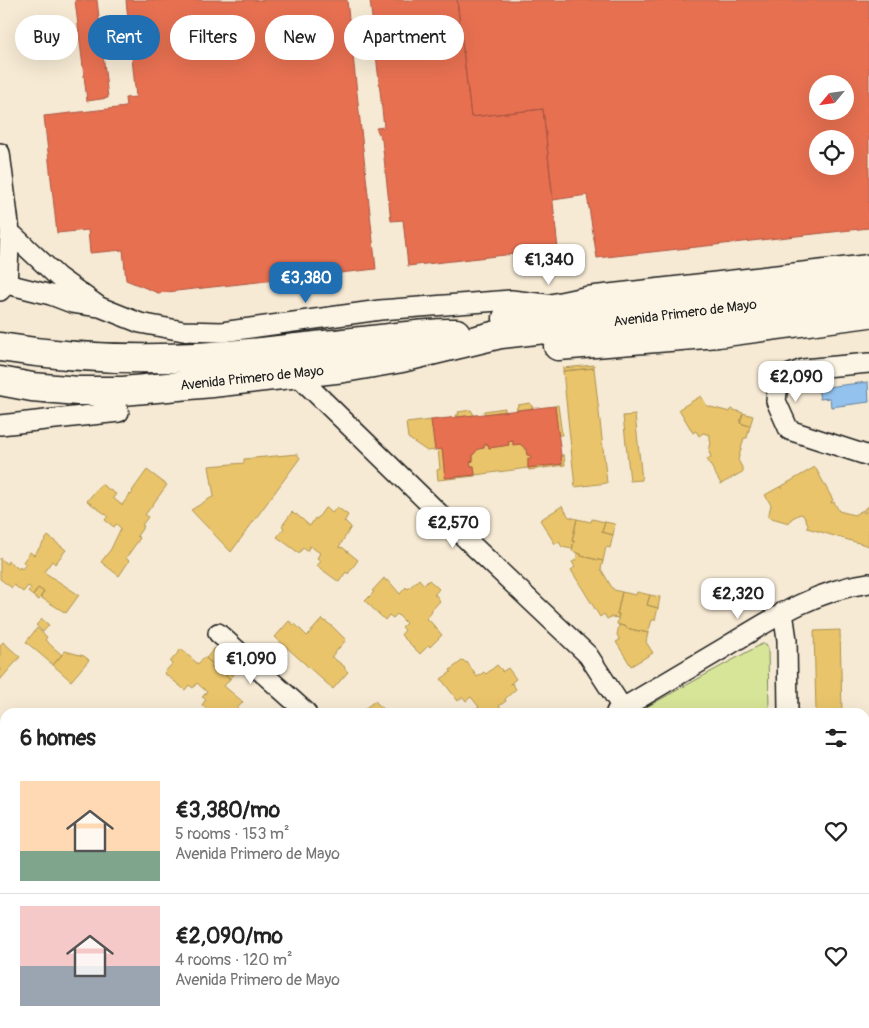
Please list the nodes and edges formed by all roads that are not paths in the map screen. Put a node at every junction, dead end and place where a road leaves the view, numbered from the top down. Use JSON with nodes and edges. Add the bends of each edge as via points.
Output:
{"nodes":[{"id":1,"x":0,"y":153,"type":"edge"},
{"id":2,"x":10,"y":232,"type":"junction"},
{"id":3,"x":869,"y":269,"type":"edge"},
{"id":4,"x":2,"y":286,"type":"edge"},
{"id":5,"x":869,"y":292,"type":"edge"},
{"id":6,"x":587,"y":301,"type":"junction"},
{"id":7,"x":100,"y":307,"type":"junction"},
{"id":8,"x":869,"y":313,"type":"edge"},
{"id":9,"x":442,"y":332,"type":"junction"},
{"id":10,"x":501,"y":334,"type":"junction"},
{"id":11,"x":0,"y":347,"type":"edge"},
{"id":12,"x":402,"y":358,"type":"junction"},
{"id":13,"x":869,"y":363,"type":"edge"},
{"id":14,"x":296,"y":374,"type":"junction"},
{"id":15,"x":0,"y":381,"type":"edge"},
{"id":16,"x":120,"y":412,"type":"dead end"},
{"id":17,"x":0,"y":425,"type":"edge"},
{"id":18,"x":869,"y":456,"type":"edge"},
{"id":19,"x":869,"y":583,"type":"edge"},
{"id":20,"x":783,"y":612,"type":"junction"},
{"id":21,"x":218,"y":633,"type":"dead end"},
{"id":22,"x":302,"y":708,"type":"edge"},
{"id":23,"x":619,"y":708,"type":"edge"},
{"id":24,"x":626,"y":708,"type":"edge"},
{"id":25,"x":788,"y":708,"type":"edge"}],
"edges":[{"from":1,"to":2,"type":"street"},
{"from":2,"to":4,"type":"street"},
{"from":2,"to":7,"type":"street","via":[[58,277]]},
{"from":3,"to":6,"type":"highway"},
{"from":4,"to":7,"type":"street"},
{"from":5,"to":10,"type":"highway","name":"Avenida Primero de Mayo"},
{"from":6,"to":7,"type":"street","via":[[546,304],[511,300],[380,310],[222,332],[184,332],[140,323]]},
{"from":6,"to":9,"type":"highway"},
{"from":8,"to":12,"type":"highway","via":[[718,333]]},
{"from":9,"to":10,"type":"highway","name":"Avenida Primero de Mayo"},
{"from":9,"to":11,"type":"highway","name":"Avenida Primero de Mayo","via":[[209,357],[121,358]]},
{"from":10,"to":12,"type":"highway","name":"Avenida Primero de Mayo"},
{"from":12,"to":14,"type":"highway","name":"Avenida Primero de Mayo"},
{"from":13,"to":18,"type":"street","via":[[803,369],[785,376],[778,384],[776,401],[789,430]]},
{"from":14,"to":15,"type":"highway","name":"Avenida Primero de Mayo","via":[[123,391],[78,391]]},
{"from":14,"to":23,"type":"street","via":[[588,655]]},
{"from":16,"to":17,"type":"street"},
{"from":19,"to":20,"type":"street","via":[[833,590]]},
{"from":20,"to":24,"type":"street"},
{"from":20,"to":25,"type":"street","via":[[787,640]]},
{"from":21,"to":22,"type":"street"}]}
